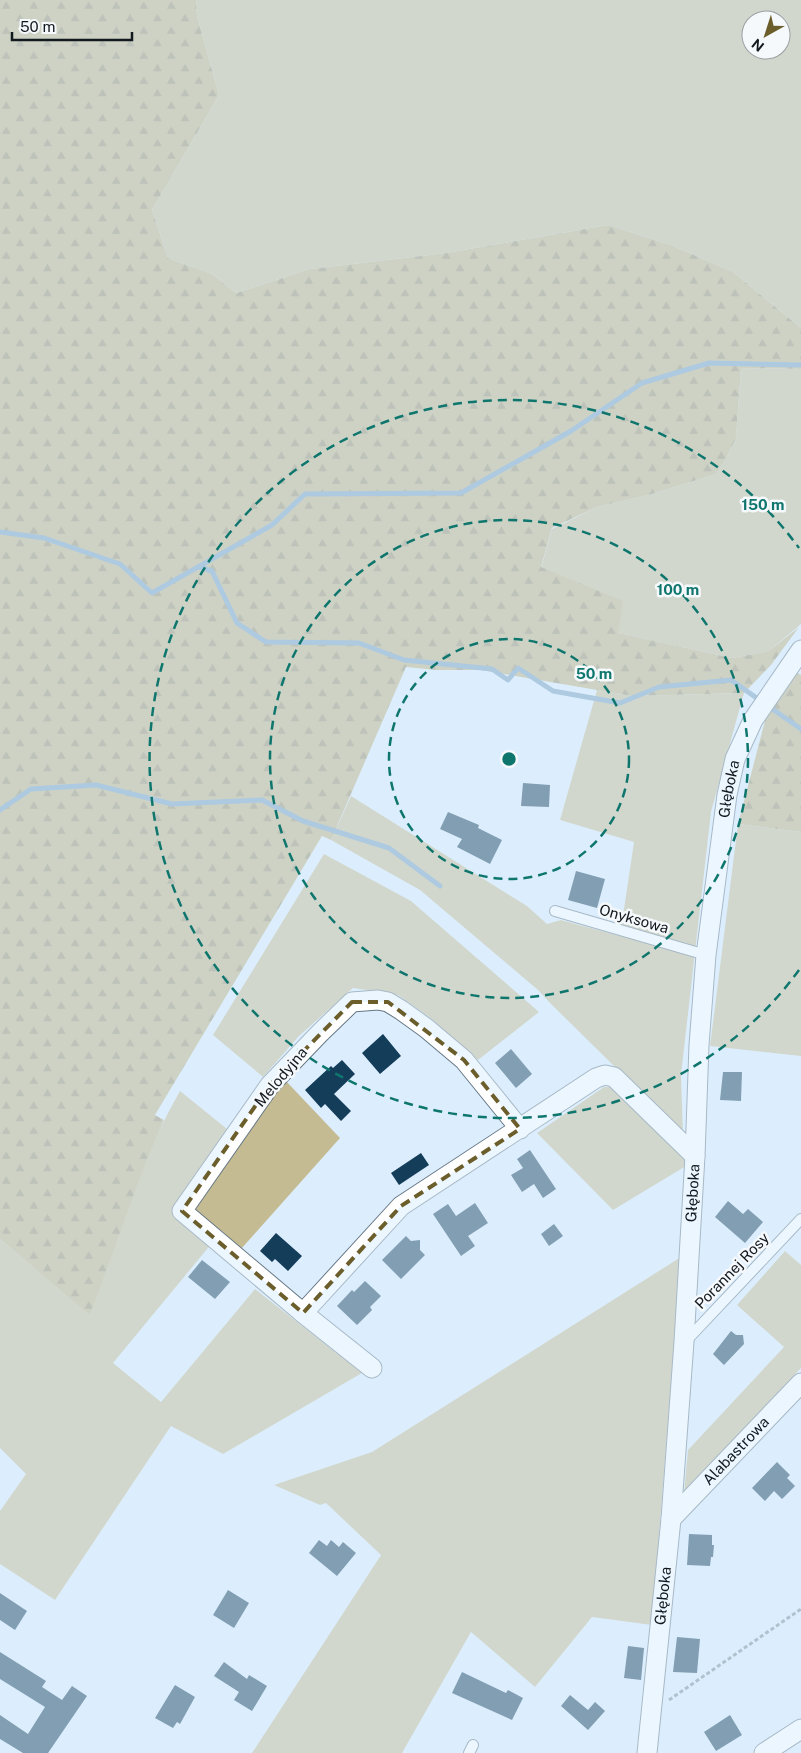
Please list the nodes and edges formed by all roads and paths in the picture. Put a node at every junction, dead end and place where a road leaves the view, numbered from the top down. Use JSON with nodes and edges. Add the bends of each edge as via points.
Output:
{"nodes":[{"id":1,"x":801,"y":650,"type":"edge"},
{"id":2,"x":555,"y":911,"type":"dead end"},
{"id":3,"x":706,"y":955,"type":"junction"},
{"id":4,"x":520,"y":1129,"type":"junction"},
{"id":5,"x":695,"y":1156,"type":"junction"},
{"id":6,"x":801,"y":1219,"type":"edge"},
{"id":7,"x":303,"y":1313,"type":"junction"},
{"id":8,"x":684,"y":1342,"type":"junction"},
{"id":9,"x":372,"y":1368,"type":"dead end"},
{"id":10,"x":801,"y":1383,"type":"edge"},
{"id":11,"x":671,"y":1520,"type":"junction"},
{"id":12,"x":801,"y":1609,"type":"edge"},
{"id":13,"x":652,"y":1711,"type":"junction"},
{"id":14,"x":801,"y":1728,"type":"edge"},
{"id":15,"x":647,"y":1753,"type":"edge"},
{"id":16,"x":764,"y":1753,"type":"edge"}],
"edges":[{"from":1,"to":3,"type":"street","name":"Głęboka","via":[[754,720],[735,759],[727,795]]},
{"from":2,"to":3,"type":"lane","name":"Onyksowa"},
{"from":3,"to":5,"type":"street","name":"Głęboka"},
{"from":4,"to":5,"type":"street","via":[[605,1075],[614,1077]]},
{"from":4,"to":7,"type":"street","via":[[400,1206]]},
{"from":4,"to":7,"type":"street","name":"Melodyjna","via":[[464,1060],[420,1023],[388,1002],[352,1002],[270,1086],[182,1210]]},
{"from":5,"to":8,"type":"street","name":"Głęboka"},
{"from":6,"to":8,"type":"lane","name":"Porannej Rosy"},
{"from":7,"to":9,"type":"street","name":"Melodyjna"},
{"from":8,"to":11,"type":"street","name":"Głęboka"},
{"from":10,"to":11,"type":"street","name":"Alabastrowa"},
{"from":11,"to":13,"type":"street","name":"Głęboka"},
{"from":12,"to":13,"type":"path"},
{"from":13,"to":15,"type":"street","name":"Głęboka"},
{"from":14,"to":16,"type":"street"}]}
